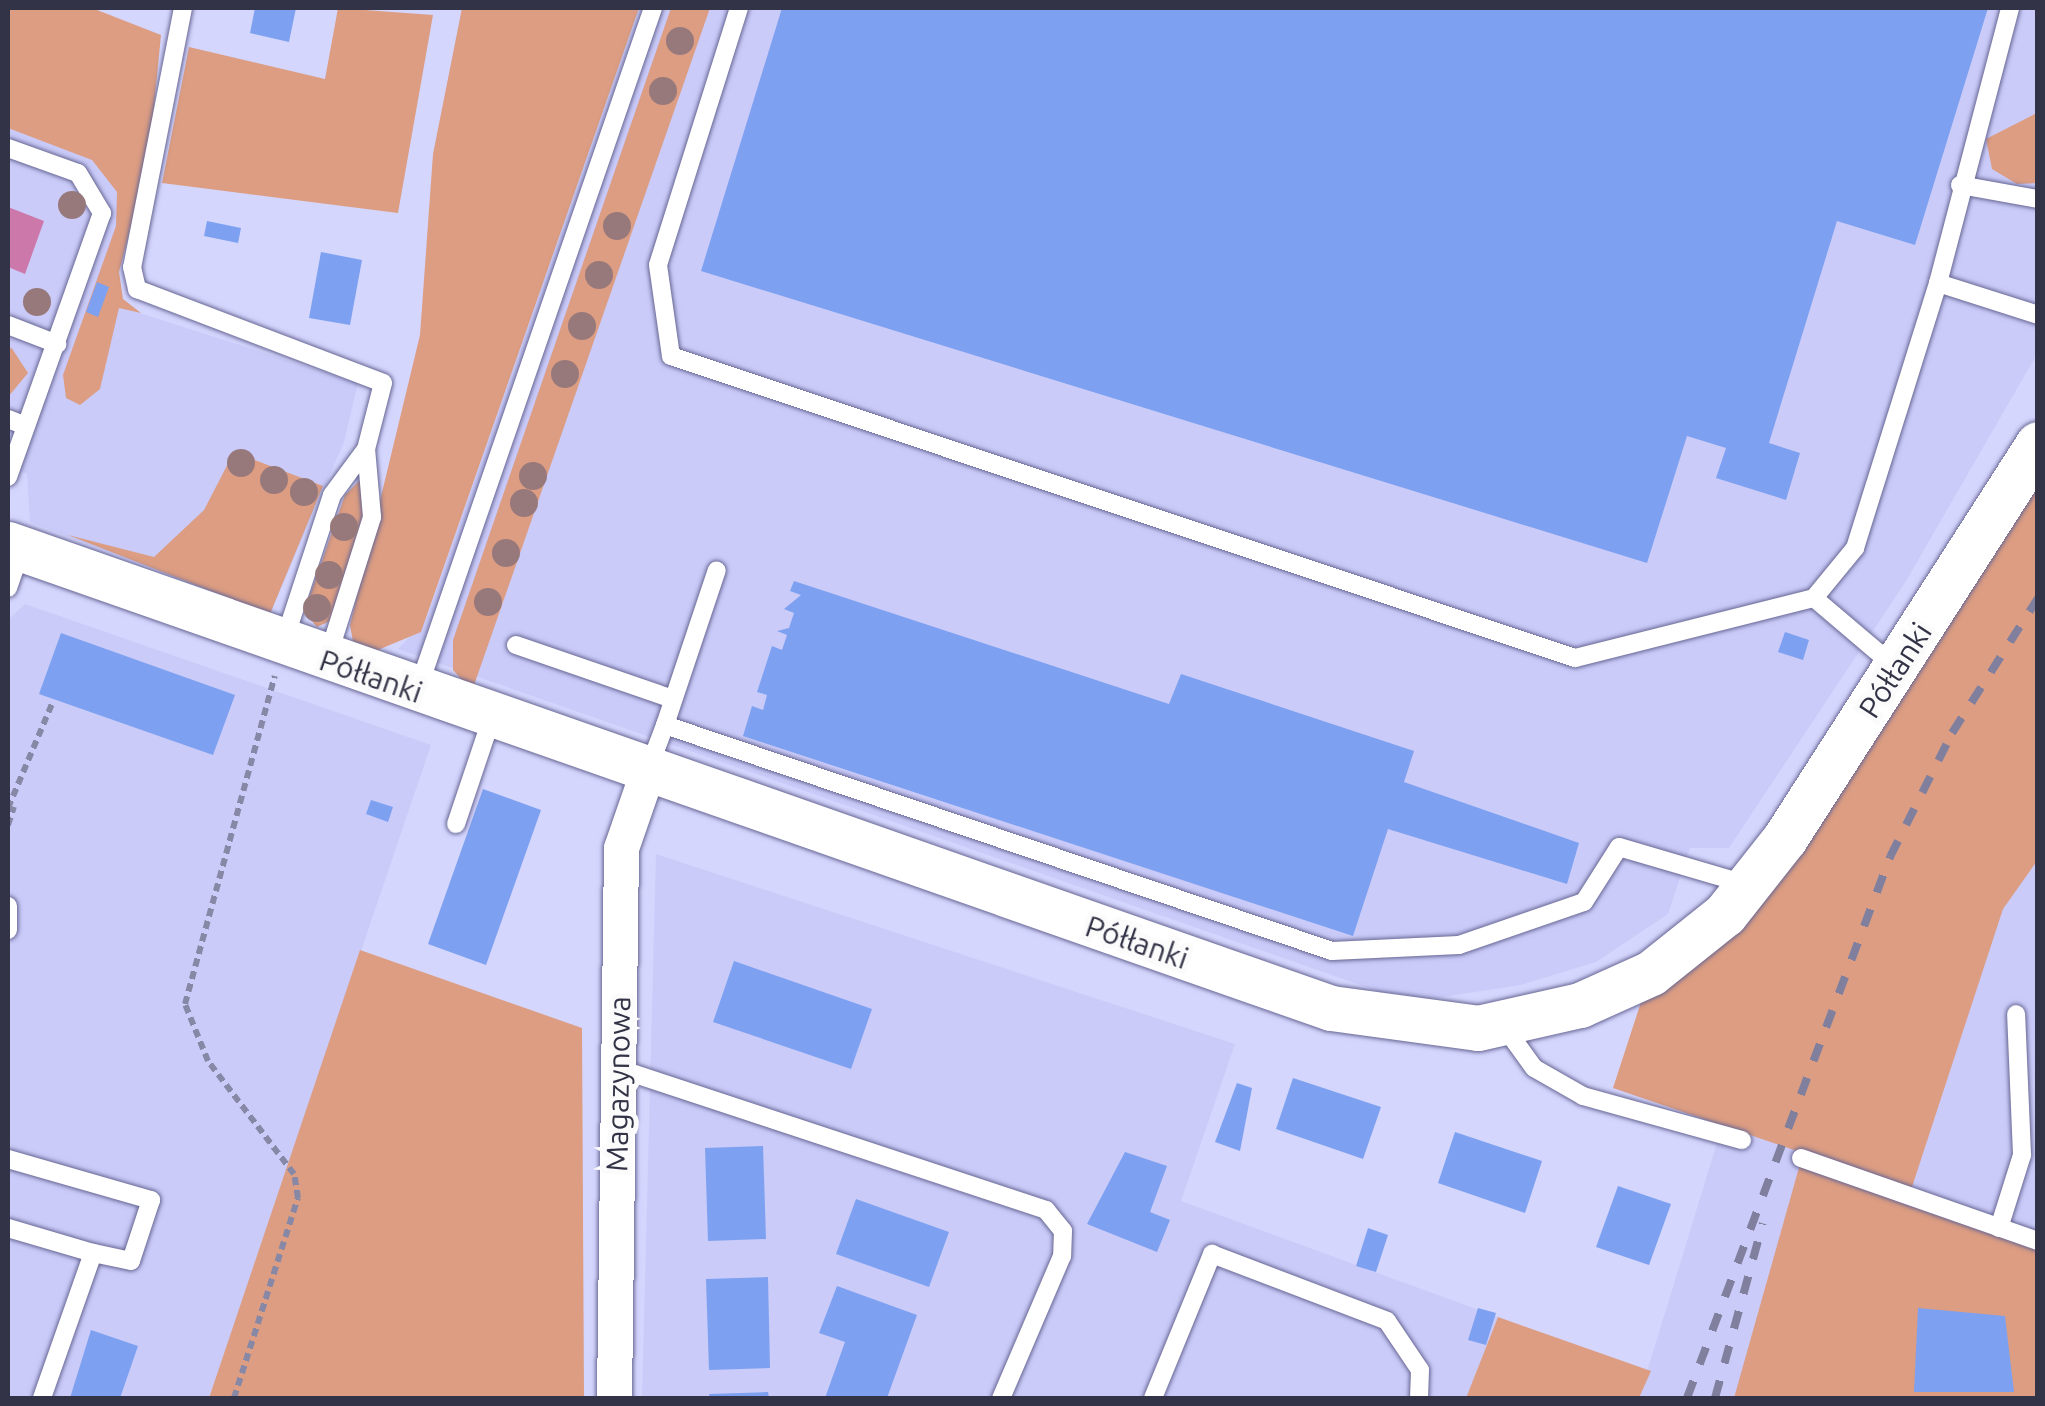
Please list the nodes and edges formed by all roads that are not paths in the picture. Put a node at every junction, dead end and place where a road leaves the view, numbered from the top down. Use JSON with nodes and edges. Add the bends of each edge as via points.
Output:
{"nodes":[{"id":1,"x":183,"y":8,"type":"edge"},
{"id":2,"x":653,"y":8,"type":"edge"},
{"id":3,"x":739,"y":8,"type":"edge"},
{"id":4,"x":2010,"y":8,"type":"edge"},
{"id":5,"x":8,"y":148,"type":"edge"},
{"id":6,"x":1960,"y":185,"type":"junction"},
{"id":7,"x":2038,"y":199,"type":"edge"},
{"id":8,"x":1938,"y":283,"type":"junction"},
{"id":9,"x":2038,"y":315,"type":"edge"},
{"id":10,"x":8,"y":326,"type":"edge"},
{"id":11,"x":57,"y":344,"type":"junction"},
{"id":12,"x":8,"y":419,"type":"edge"},
{"id":13,"x":26,"y":426,"type":"junction"},
{"id":14,"x":2038,"y":444,"type":"edge"},
{"id":15,"x":366,"y":449,"type":"junction"},
{"id":16,"x":8,"y":477,"type":"edge"},
{"id":17,"x":12,"y":560,"type":"edge"},
{"id":18,"x":717,"y":570,"type":"dead end"},
{"id":19,"x":1814,"y":598,"type":"junction"},
{"id":20,"x":516,"y":645,"type":"dead end"},
{"id":21,"x":284,"y":646,"type":"junction"},
{"id":22,"x":326,"y":661,"type":"junction"},
{"id":23,"x":1897,"y":668,"type":"junction"},
{"id":24,"x":418,"y":691,"type":"junction"},
{"id":25,"x":673,"y":699,"type":"junction"},
{"id":26,"x":492,"y":717,"type":"junction"},
{"id":27,"x":665,"y":725,"type":"junction"},
{"id":28,"x":647,"y":773,"type":"junction"},
{"id":29,"x":456,"y":824,"type":"dead end"},
{"id":30,"x":1750,"y":886,"type":"junction"},
{"id":31,"x":8,"y":906,"type":"edge"},
{"id":32,"x":8,"y":930,"type":"edge"},
{"id":33,"x":2016,"y":1014,"type":"dead end"},
{"id":34,"x":1503,"y":1024,"type":"junction"},
{"id":35,"x":618,"y":1068,"type":"junction"},
{"id":36,"x":1742,"y":1140,"type":"dead end"},
{"id":37,"x":1801,"y":1158,"type":"dead end"},
{"id":38,"x":8,"y":1159,"type":"edge"},
{"id":39,"x":8,"y":1228,"type":"edge"},
{"id":40,"x":1999,"y":1228,"type":"junction"},
{"id":41,"x":2038,"y":1242,"type":"edge"},
{"id":42,"x":93,"y":1253,"type":"junction"},
{"id":43,"x":42,"y":1398,"type":"edge"},
{"id":44,"x":614,"y":1398,"type":"edge"},
{"id":45,"x":1002,"y":1398,"type":"edge"},
{"id":46,"x":1153,"y":1398,"type":"edge"},
{"id":47,"x":1419,"y":1398,"type":"edge"}],
"edges":[{"from":1,"to":15,"type":"lane","via":[[133,281],[152,300],[384,383]]},
{"from":2,"to":24,"type":"lane"},
{"from":3,"to":19,"type":"lane","via":[[658,265],[671,356],[1574,658]]},
{"from":4,"to":6,"type":"lane"},
{"from":5,"to":11,"type":"lane","via":[[78,173],[101,203]]},
{"from":6,"to":7,"type":"lane"},
{"from":6,"to":8,"type":"lane"},
{"from":8,"to":9,"type":"lane"},
{"from":8,"to":19,"type":"lane","via":[[1855,548]]},
{"from":10,"to":11,"type":"lane"},
{"from":11,"to":13,"type":"lane"},
{"from":12,"to":13,"type":"lane"},
{"from":13,"to":16,"type":"lane"},
{"from":14,"to":23,"type":"street","name":"Półłanki"},
{"from":15,"to":21,"type":"lane","via":[[332,494]]},
{"from":15,"to":22,"type":"lane","via":[[372,516]]},
{"from":17,"to":21,"type":"street","name":"Półłanki"},
{"from":18,"to":25,"type":"lane"},
{"from":19,"to":23,"type":"lane"},
{"from":20,"to":25,"type":"lane"},
{"from":21,"to":22,"type":"street","name":"Półłanki"},
{"from":22,"to":24,"type":"street","name":"Półłanki"},
{"from":23,"to":30,"type":"street","name":"Półłanki"},
{"from":24,"to":26,"type":"street","name":"Półłanki"},
{"from":25,"to":27,"type":"lane"},
{"from":26,"to":28,"type":"street","name":"Półłanki"},
{"from":26,"to":29,"type":"lane"},
{"from":27,"to":28,"type":"lane"},
{"from":27,"to":30,"type":"lane","via":[[1332,950],[1459,945],[1584,902],[1619,847]]},
{"from":28,"to":34,"type":"street","name":"Półłanki","via":[[1331,1008],[1408,1026]]},
{"from":28,"to":35,"type":"street","name":"Magazynowa","via":[[621,848]]},
{"from":30,"to":34,"type":"street","name":"Półłanki","via":[[1651,974]]},
{"from":31,"to":32,"type":"lane"},
{"from":33,"to":40,"type":"lane","via":[[2022,1156]]},
{"from":34,"to":36,"type":"lane","via":[[1534,1068],[1583,1096]]},
{"from":35,"to":44,"type":"street","name":"Magazynowa"},
{"from":35,"to":45,"type":"lane","via":[[1046,1210],[1063,1231],[1062,1256]]},
{"from":37,"to":40,"type":"lane"},
{"from":38,"to":42,"type":"lane","via":[[151,1200],[131,1261]]},
{"from":39,"to":42,"type":"lane"},
{"from":40,"to":41,"type":"lane"},
{"from":42,"to":43,"type":"lane"},
{"from":46,"to":47,"type":"lane","via":[[1212,1254],[1387,1321],[1420,1370]]}]}
